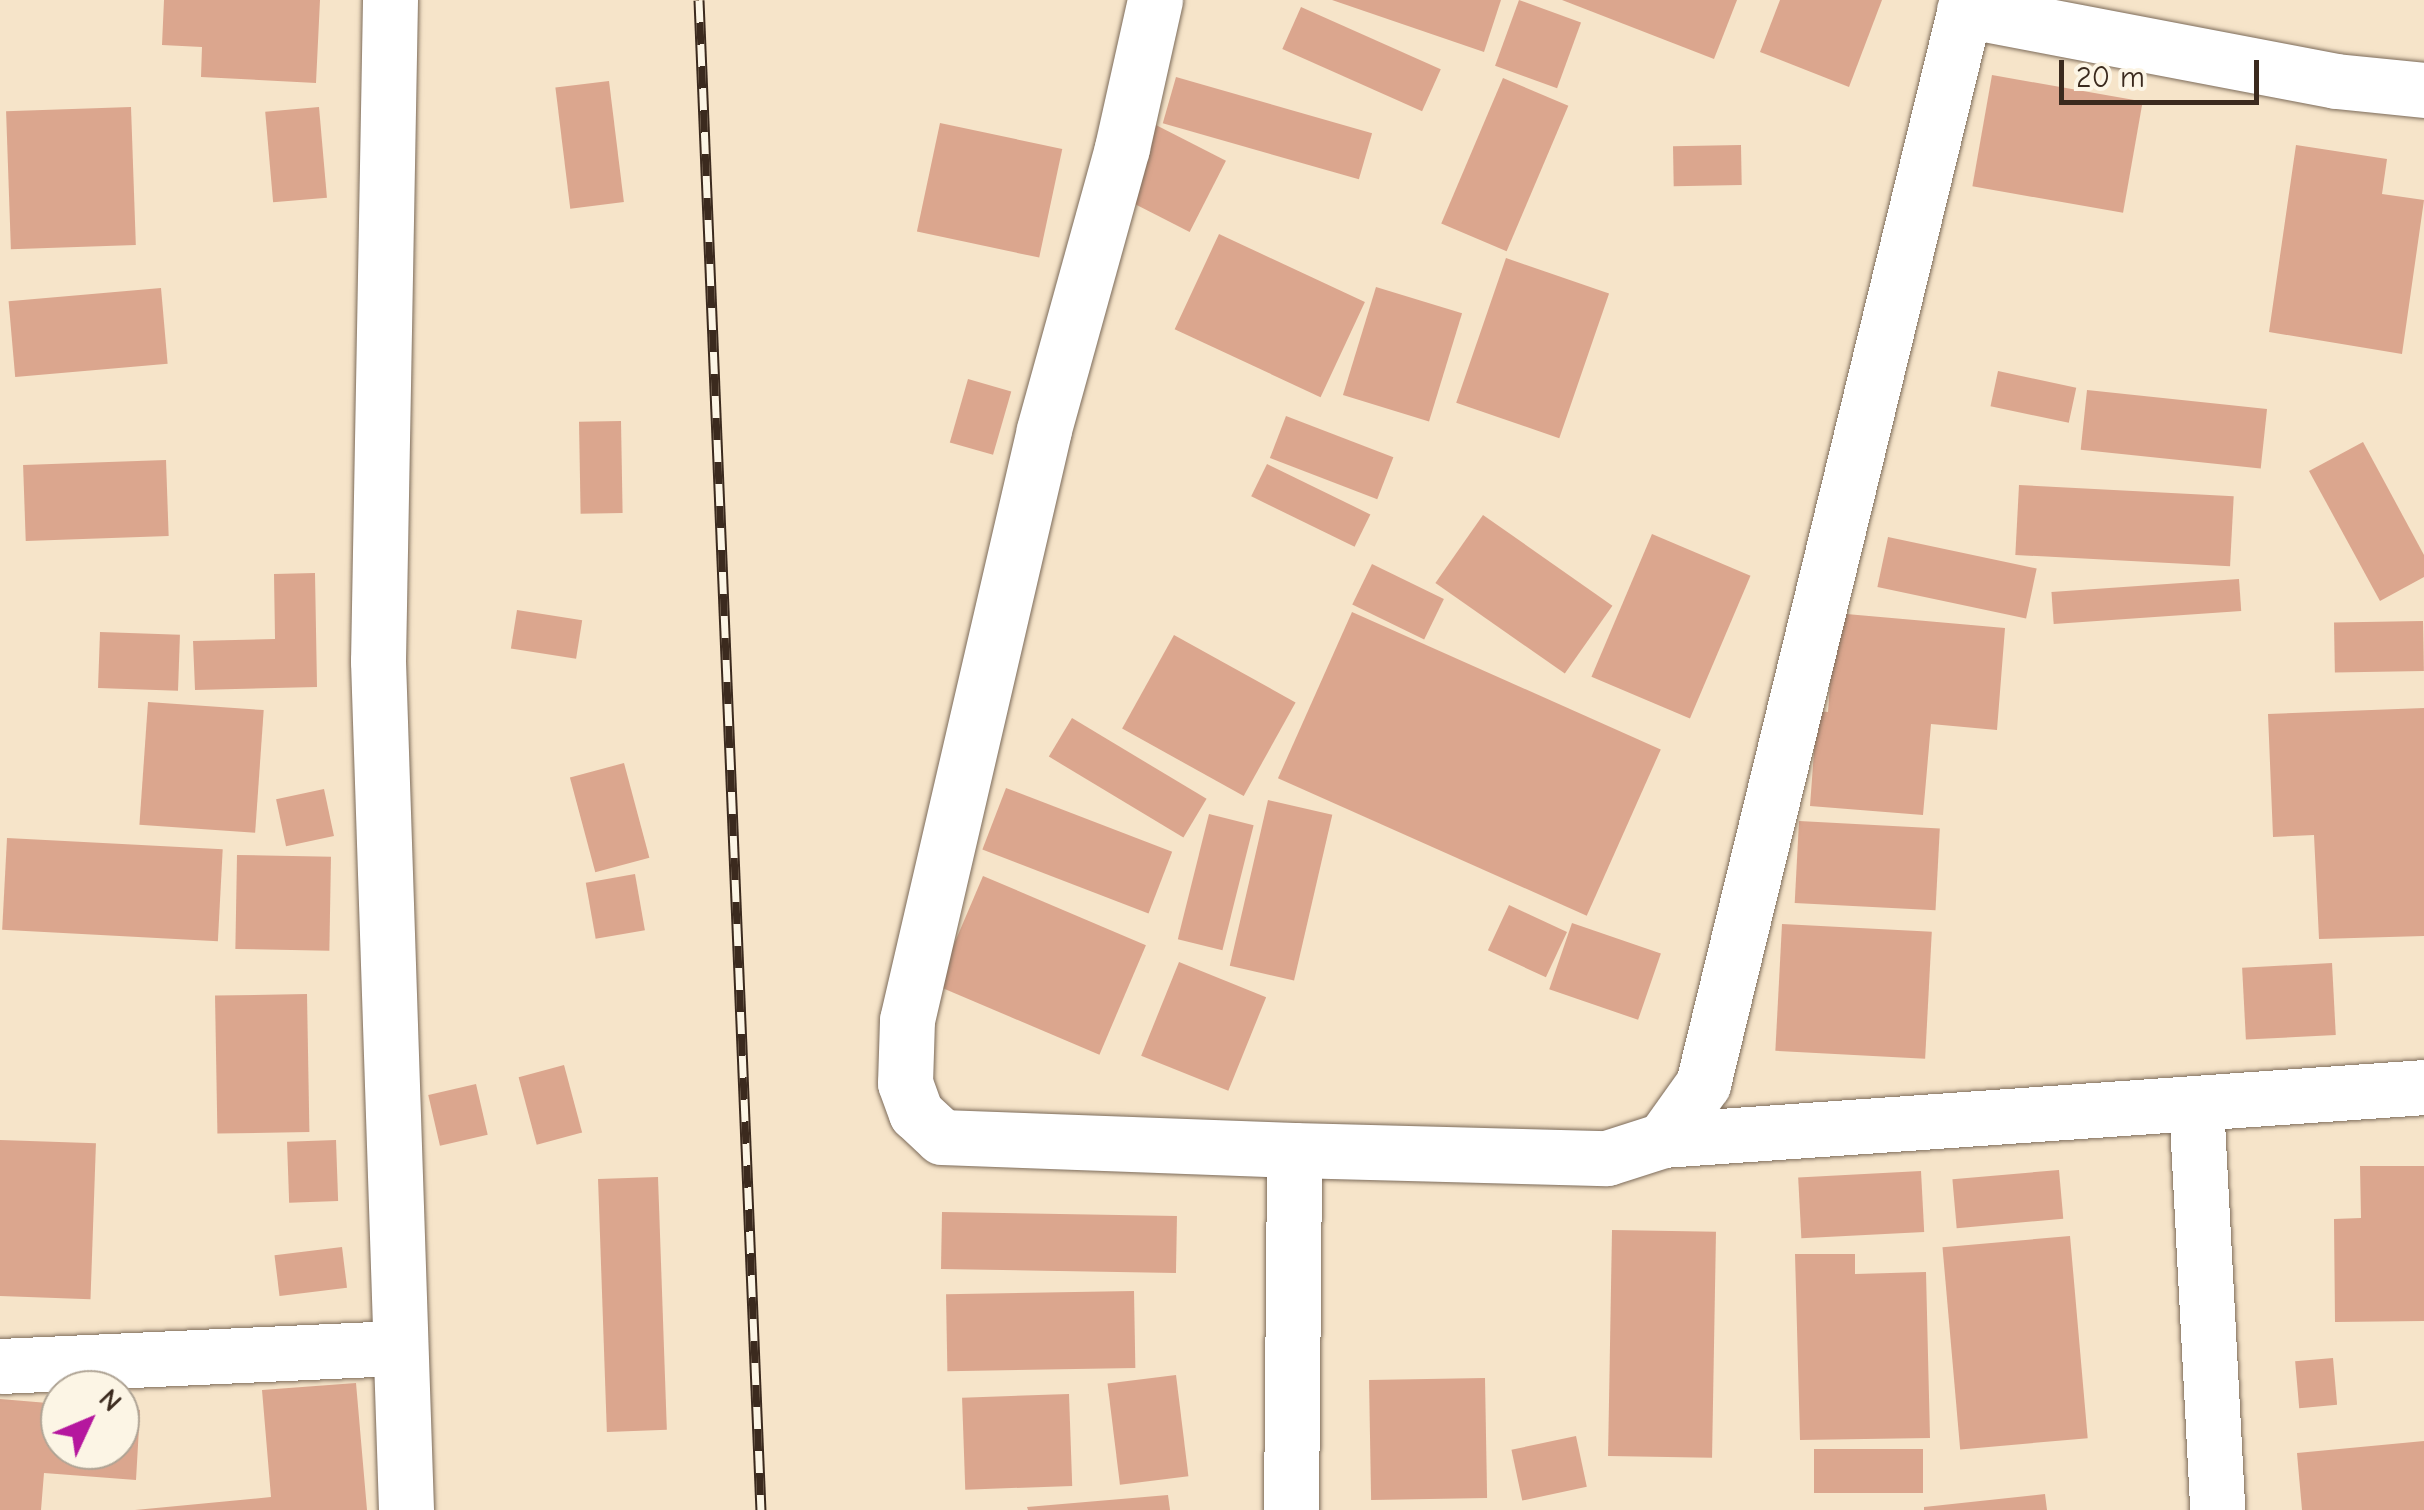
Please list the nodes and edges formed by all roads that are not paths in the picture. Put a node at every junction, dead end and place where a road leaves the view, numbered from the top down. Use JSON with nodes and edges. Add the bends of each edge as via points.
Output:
{"nodes":[{"id":1,"x":390,"y":0,"type":"edge"},
{"id":2,"x":1155,"y":0,"type":"edge"},
{"id":3,"x":1966,"y":5,"type":"edge"},
{"id":4,"x":2424,"y":90,"type":"edge"},
{"id":5,"x":2424,"y":1087,"type":"edge"},
{"id":6,"x":2196,"y":1104,"type":"junction"},
{"id":7,"x":1663,"y":1140,"type":"junction"},
{"id":8,"x":1294,"y":1150,"type":"junction"},
{"id":9,"x":400,"y":1348,"type":"junction"},
{"id":10,"x":0,"y":1366,"type":"edge"},
{"id":11,"x":406,"y":1510,"type":"edge"},
{"id":12,"x":1291,"y":1510,"type":"edge"},
{"id":13,"x":2217,"y":1510,"type":"edge"}],
"edges":[{"from":1,"to":9,"type":"street","via":[[378,661]]},
{"from":2,"to":8,"type":"street","via":[[1122,148],[1044,430],[907,1020],[906,1083],[916,1112],[942,1137]]},
{"from":3,"to":4,"type":"street","via":[[2336,81]]},
{"from":3,"to":7,"type":"street","via":[[1703,1084]]},
{"from":5,"to":6,"type":"street"},
{"from":6,"to":7,"type":"street"},
{"from":6,"to":13,"type":"street"},
{"from":7,"to":8,"type":"street","via":[[1607,1158]]},
{"from":8,"to":12,"type":"street"},
{"from":9,"to":10,"type":"street"},
{"from":9,"to":11,"type":"street"}]}
